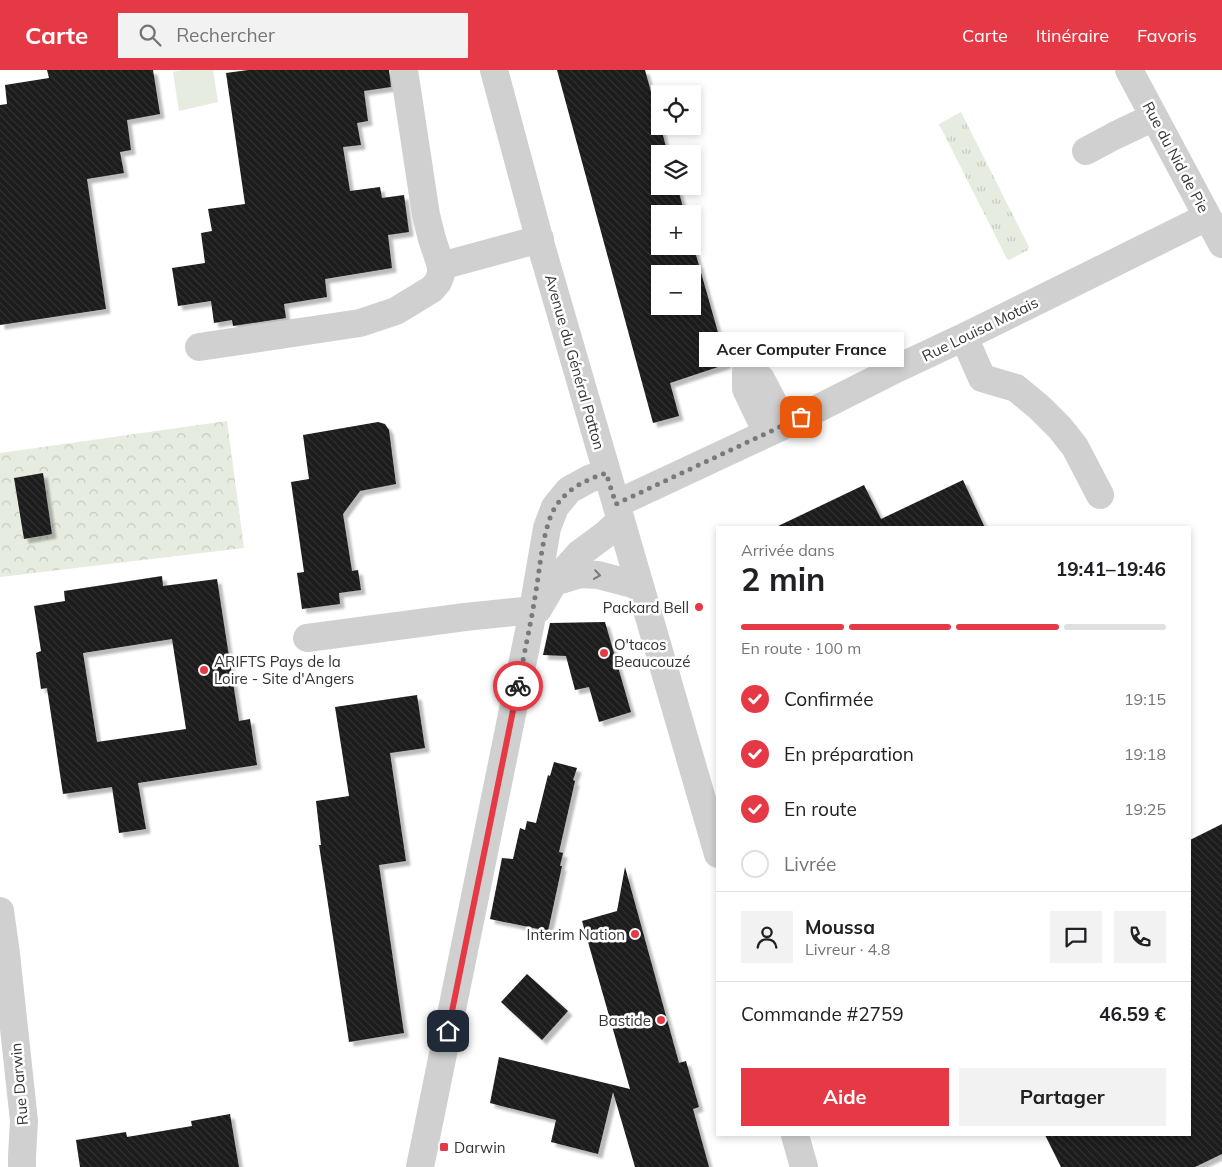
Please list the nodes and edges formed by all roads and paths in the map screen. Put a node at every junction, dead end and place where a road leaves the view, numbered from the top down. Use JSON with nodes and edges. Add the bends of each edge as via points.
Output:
{"nodes":[{"id":1,"x":404,"y":70,"type":"edge"},
{"id":2,"x":494,"y":70,"type":"edge"},
{"id":3,"x":1129,"y":70,"type":"edge"},
{"id":4,"x":1154,"y":117,"type":"junction"},
{"id":5,"x":1086,"y":151,"type":"dead end"},
{"id":6,"x":1207,"y":217,"type":"junction"},
{"id":7,"x":540,"y":239,"type":"junction"},
{"id":8,"x":1222,"y":244,"type":"edge"},
{"id":9,"x":441,"y":266,"type":"junction"},
{"id":10,"x":964,"y":337,"type":"junction"},
{"id":11,"x":199,"y":347,"type":"dead end"},
{"id":12,"x":606,"y":473,"type":"junction"},
{"id":13,"x":1100,"y":495,"type":"dead end"},
{"id":14,"x":618,"y":512,"type":"junction"},
{"id":15,"x":547,"y":528,"type":"junction"},
{"id":16,"x":579,"y":554,"type":"junction"},
{"id":17,"x":554,"y":582,"type":"junction"},
{"id":18,"x":640,"y":586,"type":"junction"},
{"id":19,"x":532,"y":616,"type":"junction"},
{"id":20,"x":307,"y":638,"type":"dead end"},
{"id":21,"x":716,"y":847,"type":"edge"},
{"id":22,"x":0,"y":911,"type":"edge"},
{"id":23,"x":795,"y":1136,"type":"edge"},
{"id":24,"x":22,"y":1167,"type":"edge"},
{"id":25,"x":420,"y":1167,"type":"edge"},
{"id":26,"x":804,"y":1167,"type":"edge"}],
"edges":[{"from":1,"to":9,"type":"street","via":[[426,215]]},
{"from":2,"to":7,"type":"street","name":"Avenue du Général Patton"},
{"from":3,"to":4,"type":"street","name":"Rue du Nid de Pie"},
{"from":4,"to":5,"type":"street"},
{"from":4,"to":6,"type":"street","name":"Rue du Nid de Pie"},
{"from":6,"to":8,"type":"street","name":"Rue du Nid de Pie"},
{"from":6,"to":10,"type":"street","name":"Rue Louisa Motais"},
{"from":7,"to":9,"type":"street"},
{"from":7,"to":12,"type":"street","name":"Avenue du Général Patton"},
{"from":9,"to":11,"type":"street","via":[[438,282],[432,289],[396,311],[377,318]]},
{"from":10,"to":13,"type":"street","via":[[982,378],[1016,388],[1060,428],[1075,447]]},
{"from":10,"to":14,"type":"street","name":"Rue Louisa Motais","via":[[776,429]]},
{"from":12,"to":14,"type":"street","name":"Avenue du Général Patton"},
{"from":12,"to":15,"type":"street","via":[[569,490],[555,507]]},
{"from":14,"to":16,"type":"street","via":[[606,534]]},
{"from":14,"to":18,"type":"street","name":"Avenue du Général Patton"},
{"from":15,"to":16,"type":"street","via":[[560,548]]},
{"from":15,"to":19,"type":"street"},
{"from":16,"to":17,"type":"street"},
{"from":17,"to":18,"type":"street","one_way":true,"via":[[580,574],[598,574]]},
{"from":17,"to":19,"type":"street"},
{"from":18,"to":21,"type":"street","name":"Avenue du Général Patton"},
{"from":19,"to":20,"type":"street","via":[[465,617]]},
{"from":19,"to":25,"type":"street"},
{"from":22,"to":24,"type":"street","name":"Rue Darwin","via":[[24,1121]]},
{"from":23,"to":26,"type":"street"}]}
